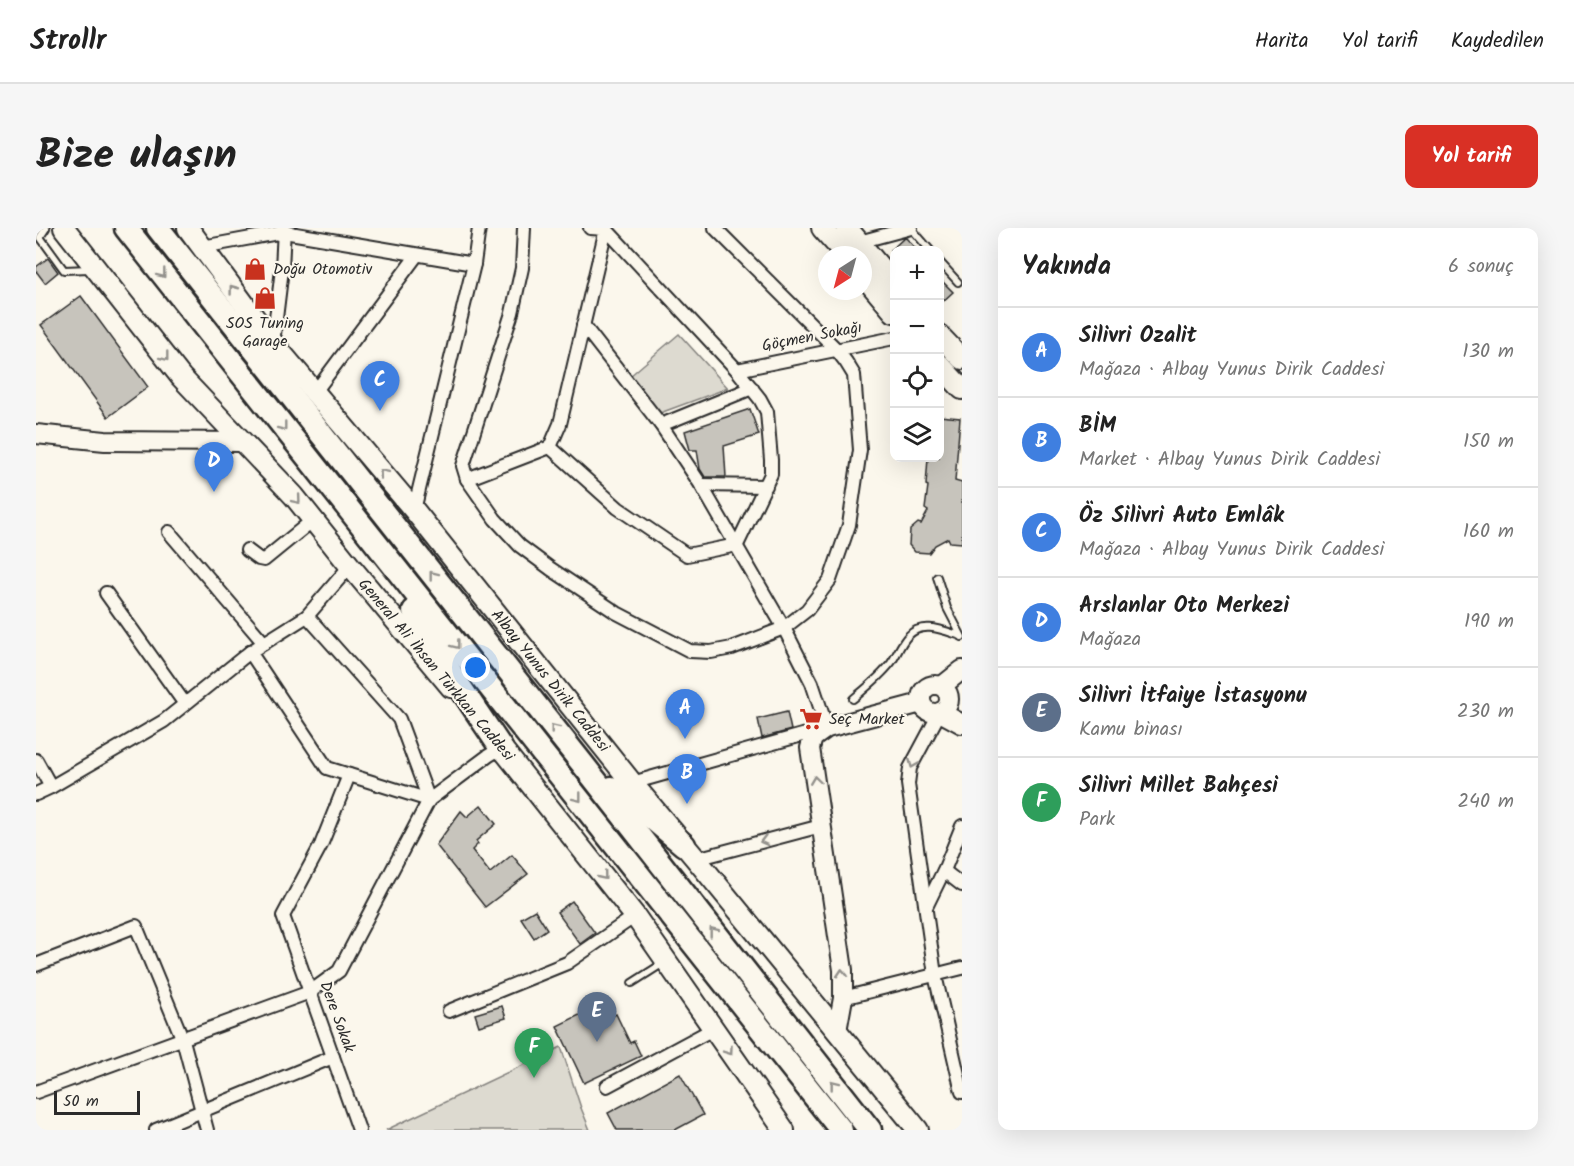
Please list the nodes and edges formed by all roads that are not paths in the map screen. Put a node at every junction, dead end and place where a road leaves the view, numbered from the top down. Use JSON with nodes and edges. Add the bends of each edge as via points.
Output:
{"nodes":[{"id":1,"x":46,"y":228,"type":"edge"},
{"id":2,"x":64,"y":228,"type":"edge"},
{"id":3,"x":126,"y":228,"type":"edge"},
{"id":4,"x":158,"y":228,"type":"edge"},
{"id":5,"x":188,"y":228,"type":"edge"},
{"id":6,"x":479,"y":228,"type":"edge"},
{"id":7,"x":524,"y":228,"type":"edge"},
{"id":8,"x":590,"y":228,"type":"edge"},
{"id":9,"x":606,"y":228,"type":"edge"},
{"id":10,"x":715,"y":228,"type":"edge"},
{"id":11,"x":822,"y":228,"type":"edge"},
{"id":12,"x":911,"y":228,"type":"edge"},
{"id":13,"x":284,"y":230,"type":"edge"},
{"id":14,"x":851,"y":242,"type":"edge"},
{"id":15,"x":927,"y":246,"type":"edge"},
{"id":16,"x":202,"y":247,"type":"junction"},
{"id":17,"x":417,"y":255,"type":"junction"},
{"id":18,"x":474,"y":264,"type":"junction"},
{"id":19,"x":944,"y":267,"type":"edge"},
{"id":20,"x":95,"y":268,"type":"junction"},
{"id":21,"x":890,"y":280,"type":"edge"},
{"id":22,"x":958,"y":282,"type":"dead end"},
{"id":23,"x":872,"y":286,"type":"edge"},
{"id":24,"x":890,"y":307,"type":"edge"},
{"id":25,"x":583,"y":325,"type":"junction"},
{"id":26,"x":890,"y":339,"type":"edge"},
{"id":27,"x":944,"y":340,"type":"edge"},
{"id":28,"x":273,"y":343,"type":"junction"},
{"id":29,"x":836,"y":349,"type":"junction"},
{"id":30,"x":962,"y":360,"type":"edge"},
{"id":31,"x":737,"y":369,"type":"junction"},
{"id":32,"x":944,"y":369,"type":"edge"},
{"id":33,"x":752,"y":388,"type":"junction"},
{"id":34,"x":962,"y":389,"type":"edge"},
{"id":35,"x":315,"y":392,"type":"junction"},
{"id":36,"x":661,"y":424,"type":"junction"},
{"id":37,"x":36,"y":434,"type":"edge"},
{"id":38,"x":243,"y":442,"type":"junction"},
{"id":39,"x":550,"y":447,"type":"junction"},
{"id":40,"x":467,"y":479,"type":"junction"},
{"id":41,"x":701,"y":485,"type":"junction"},
{"id":42,"x":766,"y":486,"type":"junction"},
{"id":43,"x":414,"y":510,"type":"junction"},
{"id":44,"x":313,"y":520,"type":"junction"},
{"id":45,"x":169,"y":532,"type":"dead end"},
{"id":46,"x":737,"y":545,"type":"junction"},
{"id":47,"x":378,"y":546,"type":"junction"},
{"id":48,"x":247,"y":550,"type":"dead end"},
{"id":49,"x":350,"y":566,"type":"junction"},
{"id":50,"x":938,"y":577,"type":"dead end"},
{"id":51,"x":106,"y":593,"type":"dead end"},
{"id":52,"x":307,"y":616,"type":"junction"},
{"id":53,"x":784,"y":628,"type":"junction"},
{"id":54,"x":962,"y":637,"type":"edge"},
{"id":55,"x":264,"y":644,"type":"junction"},
{"id":56,"x":250,"y":652,"type":"junction"},
{"id":57,"x":962,"y":670,"type":"edge"},
{"id":58,"x":945,"y":690,"type":"junction"},
{"id":59,"x":853,"y":699,"type":"dead end"},
{"id":60,"x":921,"y":703,"type":"junction"},
{"id":61,"x":185,"y":704,"type":"junction"},
{"id":62,"x":940,"y":712,"type":"junction"},
{"id":63,"x":962,"y":714,"type":"edge"},
{"id":64,"x":962,"y":724,"type":"edge"},
{"id":65,"x":827,"y":728,"type":"junction"},
{"id":66,"x":501,"y":748,"type":"junction"},
{"id":67,"x":36,"y":760,"type":"edge"},
{"id":68,"x":581,"y":762,"type":"junction"},
{"id":69,"x":349,"y":775,"type":"junction"},
{"id":70,"x":632,"y":783,"type":"junction"},
{"id":71,"x":51,"y":787,"type":"junction"},
{"id":72,"x":36,"y":794,"type":"edge"},
{"id":73,"x":429,"y":800,"type":"junction"},
{"id":74,"x":821,"y":826,"type":"junction"},
{"id":75,"x":962,"y":826,"type":"edge"},
{"id":76,"x":690,"y":852,"type":"junction"},
{"id":77,"x":944,"y":871,"type":"junction"},
{"id":78,"x":962,"y":885,"type":"edge"},
{"id":79,"x":926,"y":908,"type":"junction"},
{"id":80,"x":635,"y":916,"type":"junction"},
{"id":81,"x":666,"y":962,"type":"junction"},
{"id":82,"x":36,"y":965,"type":"edge"},
{"id":83,"x":962,"y":968,"type":"edge"},
{"id":84,"x":935,"y":975,"type":"junction"},
{"id":85,"x":632,"y":983,"type":"dead end"},
{"id":86,"x":310,"y":992,"type":"junction"},
{"id":87,"x":843,"y":998,"type":"junction"},
{"id":88,"x":449,"y":1011,"type":"dead end"},
{"id":89,"x":713,"y":1029,"type":"junction"},
{"id":90,"x":837,"y":1031,"type":"junction"},
{"id":91,"x":183,"y":1040,"type":"junction"},
{"id":92,"x":333,"y":1058,"type":"junction"},
{"id":93,"x":960,"y":1073,"type":"edge"},
{"id":94,"x":607,"y":1086,"type":"dead end"},
{"id":95,"x":36,"y":1092,"type":"edge"},
{"id":96,"x":962,"y":1092,"type":"edge"},
{"id":97,"x":202,"y":1112,"type":"junction"},
{"id":98,"x":156,"y":1130,"type":"edge"},
{"id":99,"x":207,"y":1130,"type":"edge"},
{"id":100,"x":359,"y":1130,"type":"edge"},
{"id":101,"x":784,"y":1130,"type":"edge"},
{"id":102,"x":841,"y":1130,"type":"edge"},
{"id":103,"x":870,"y":1130,"type":"edge"},
{"id":104,"x":918,"y":1130,"type":"edge"}],
"edges":[{"from":1,"to":20,"type":"lane","via":[[40,237],[64,270]]},
{"from":2,"to":20,"type":"main road","name":"General Ali İhsan Türkkan Caddesi"},
{"from":3,"to":47,"type":"highway","one_way":true},
{"from":68,"to":4,"type":"highway","one_way":true},
{"from":5,"to":16,"type":"main road","name":"Albay Yunus Dirik Caddesi"},
{"from":6,"to":18,"type":"street"},
{"from":7,"to":40,"type":"street","via":[[522,268],[512,313],[463,465]]},
{"from":8,"to":9,"type":"street"},
{"from":9,"to":25,"type":"street"},
{"from":9,"to":31,"type":"street"},
{"from":10,"to":29,"type":"street"},
{"from":11,"to":14,"type":"main road"},
{"from":12,"to":14,"type":"street"},
{"from":12,"to":15,"type":"lane"},
{"from":13,"to":16,"type":"street"},
{"from":13,"to":17,"type":"street"},
{"from":13,"to":28,"type":"street"},
{"from":14,"to":21,"type":"main road"},
{"from":28,"to":16,"type":"main road","name":"Albay Yunus Dirik Caddesi","one_way":true},
{"from":17,"to":18,"type":"street"},
{"from":17,"to":35,"type":"street"},
{"from":18,"to":43,"type":"street"},
{"from":19,"to":22,"type":"lane"},
{"from":20,"to":38,"type":"main road","name":"General Ali İhsan Türkkan Caddesi","one_way":true,"via":[[181,377]]},
{"from":23,"to":24,"type":"main road"},
{"from":25,"to":36,"type":"street"},
{"from":25,"to":39,"type":"street","via":[[560,424]]},
{"from":26,"to":29,"type":"street","name":"Göçmen Sokağı"},
{"from":27,"to":30,"type":"main road"},
{"from":28,"to":35,"type":"main road","name":"Albay Yunus Dirik Caddesi"},
{"from":29,"to":31,"type":"street","name":"Göçmen Sokağı"},
{"from":29,"to":53,"type":"street","via":[[854,375],[860,450],[849,525],[830,580],[807,610]]},
{"from":31,"to":33,"type":"street"},
{"from":32,"to":34,"type":"main road"},
{"from":33,"to":36,"type":"street"},
{"from":33,"to":42,"type":"street","via":[[767,412],[771,474]]},
{"from":43,"to":35,"type":"main road","name":"Albay Yunus Dirik Caddesi","one_way":true},
{"from":36,"to":41,"type":"street"},
{"from":37,"to":38,"type":"main road","via":[[105,441]]},
{"from":38,"to":44,"type":"main road","name":"General Ali İhsan Türkkan Caddesi","one_way":true},
{"from":39,"to":40,"type":"street"},
{"from":39,"to":46,"type":"street","via":[[618,508],[687,555]]},
{"from":40,"to":53,"type":"street","via":[[520,546],[617,613],[690,651],[732,648]]},
{"from":41,"to":42,"type":"street"},
{"from":41,"to":46,"type":"street"},
{"from":42,"to":46,"type":"street"},
{"from":43,"to":70,"type":"main road","name":"Albay Yunus Dirik Caddesi"},
{"from":44,"to":48,"type":"street","via":[[264,560]]},
{"from":44,"to":49,"type":"main road","name":"General Ali İhsan Türkkan Caddesi"},
{"from":45,"to":55,"type":"street"},
{"from":46,"to":53,"type":"street"},
{"from":47,"to":66,"type":"highway","via":[[452,675]]},
{"from":47,"to":102,"type":"highway","one_way":true},
{"from":49,"to":52,"type":"street"},
{"from":49,"to":66,"type":"main road","name":"General Ali İhsan Türkkan Caddesi"},
{"from":50,"to":54,"type":"lane","via":[[947,608]]},
{"from":51,"to":61,"type":"street"},
{"from":52,"to":55,"type":"street"},
{"from":52,"to":73,"type":"street","via":[[399,719]]},
{"from":53,"to":65,"type":"street","via":[[812,683]]},
{"from":54,"to":59,"type":"lane","via":[[933,627],[909,634],[892,662]]},
{"from":55,"to":56,"type":"street"},
{"from":56,"to":61,"type":"street"},
{"from":56,"to":69,"type":"street","via":[[327,768]]},
{"from":57,"to":58,"type":"main road"},
{"from":58,"to":60,"type":"main road","via":[[937,685],[928,686]]},
{"from":58,"to":62,"type":"main road","via":[[949,702]]},
{"from":58,"to":63,"type":"main road"},
{"from":60,"to":62,"type":"main road","via":[[926,710]]},
{"from":60,"to":65,"type":"main road"},
{"from":61,"to":71,"type":"street","via":[[164,721]]},
{"from":62,"to":64,"type":"main road"},
{"from":62,"to":79,"type":"street","one_way":true,"via":[[910,768],[908,784]]},
{"from":65,"to":70,"type":"street"},
{"from":74,"to":65,"type":"main road","one_way":true,"via":[[810,748],[813,738]]},
{"from":66,"to":73,"type":"street"},
{"from":66,"to":80,"type":"main road","name":"General Ali İhsan Türkkan Caddesi","one_way":true},
{"from":67,"to":71,"type":"street"},
{"from":68,"to":76,"type":"highway"},
{"from":103,"to":68,"type":"highway","one_way":true},
{"from":69,"to":73,"type":"street"},
{"from":69,"to":86,"type":"street","name":"Dere Sokak","via":[[321,845],[283,916]]},
{"from":70,"to":76,"type":"main road","name":"Albay Yunus Dirik Caddesi"},
{"from":71,"to":72,"type":"street"},
{"from":73,"to":86,"type":"street","via":[[339,971]]},
{"from":74,"to":76,"type":"street","one_way":true},
{"from":87,"to":74,"type":"main road","one_way":true,"via":[[843,970]]},
{"from":75,"to":77,"type":"street"},
{"from":76,"to":90,"type":"main road","name":"Albay Yunus Dirik Caddesi"},
{"from":77,"to":78,"type":"street"},
{"from":77,"to":79,"type":"street"},
{"from":79,"to":84,"type":"street"},
{"from":80,"to":81,"type":"main road","name":"General Ali İhsan Türkkan Caddesi"},
{"from":80,"to":88,"type":"street","via":[[567,963]]},
{"from":81,"to":85,"type":"lane"},
{"from":81,"to":89,"type":"main road","name":"General Ali İhsan Türkkan Caddesi"},
{"from":82,"to":91,"type":"street","via":[[136,926]]},
{"from":83,"to":84,"type":"street"},
{"from":84,"to":87,"type":"street"},
{"from":84,"to":93,"type":"street"},
{"from":86,"to":91,"type":"street"},
{"from":86,"to":92,"type":"street","name":"Dere Sokak"},
{"from":87,"to":90,"type":"main road"},
{"from":89,"to":94,"type":"street"},
{"from":89,"to":101,"type":"main road","name":"General Ali İhsan Türkkan Caddesi","one_way":true},
{"from":90,"to":104,"type":"main road","name":"Albay Yunus Dirik Caddesi"},
{"from":91,"to":95,"type":"street"},
{"from":91,"to":97,"type":"street"},
{"from":92,"to":97,"type":"street"},
{"from":92,"to":100,"type":"street","name":"Dere Sokak"},
{"from":93,"to":96,"type":"street"},
{"from":97,"to":98,"type":"street"},
{"from":97,"to":99,"type":"street"}]}
